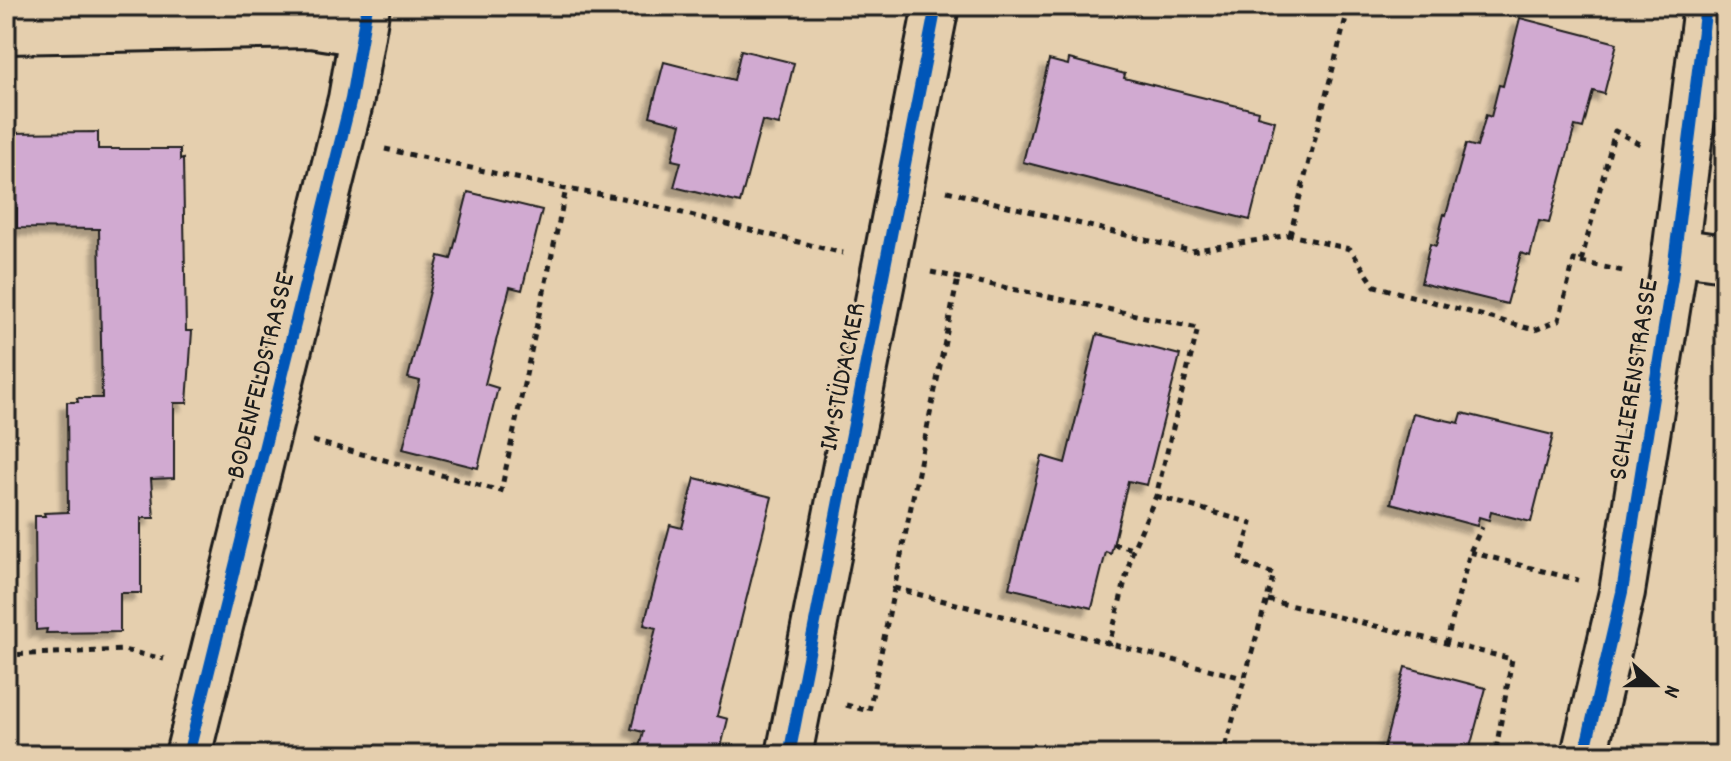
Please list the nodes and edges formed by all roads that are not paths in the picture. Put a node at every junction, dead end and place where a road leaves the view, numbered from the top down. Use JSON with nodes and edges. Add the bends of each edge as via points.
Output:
{"nodes":[{"id":1,"x":936,"y":6,"type":"edge"},
{"id":2,"x":1706,"y":6,"type":"edge"},
{"id":3,"x":365,"y":19,"type":"edge"},
{"id":4,"x":6,"y":31,"type":"edge"},
{"id":5,"x":1675,"y":251,"type":"junction"},
{"id":6,"x":1725,"y":258,"type":"edge"},
{"id":7,"x":188,"y":755,"type":"edge"},
{"id":8,"x":789,"y":755,"type":"edge"},
{"id":9,"x":1584,"y":755,"type":"edge"}],
"edges":[{"from":1,"to":8,"type":"street","name":"IM STÜDACKER"},
{"from":2,"to":5,"type":"street","name":"SCHLIERENSTRASSE"},
{"from":3,"to":4,"type":"street","via":[[311,25]]},
{"from":3,"to":7,"type":"street","name":"BODENFELDSTRASSE","via":[[351,99]]},
{"from":5,"to":6,"type":"street"},
{"from":5,"to":9,"type":"street","name":"SCHLIERENSTRASSE","via":[[1622,592]]}]}
